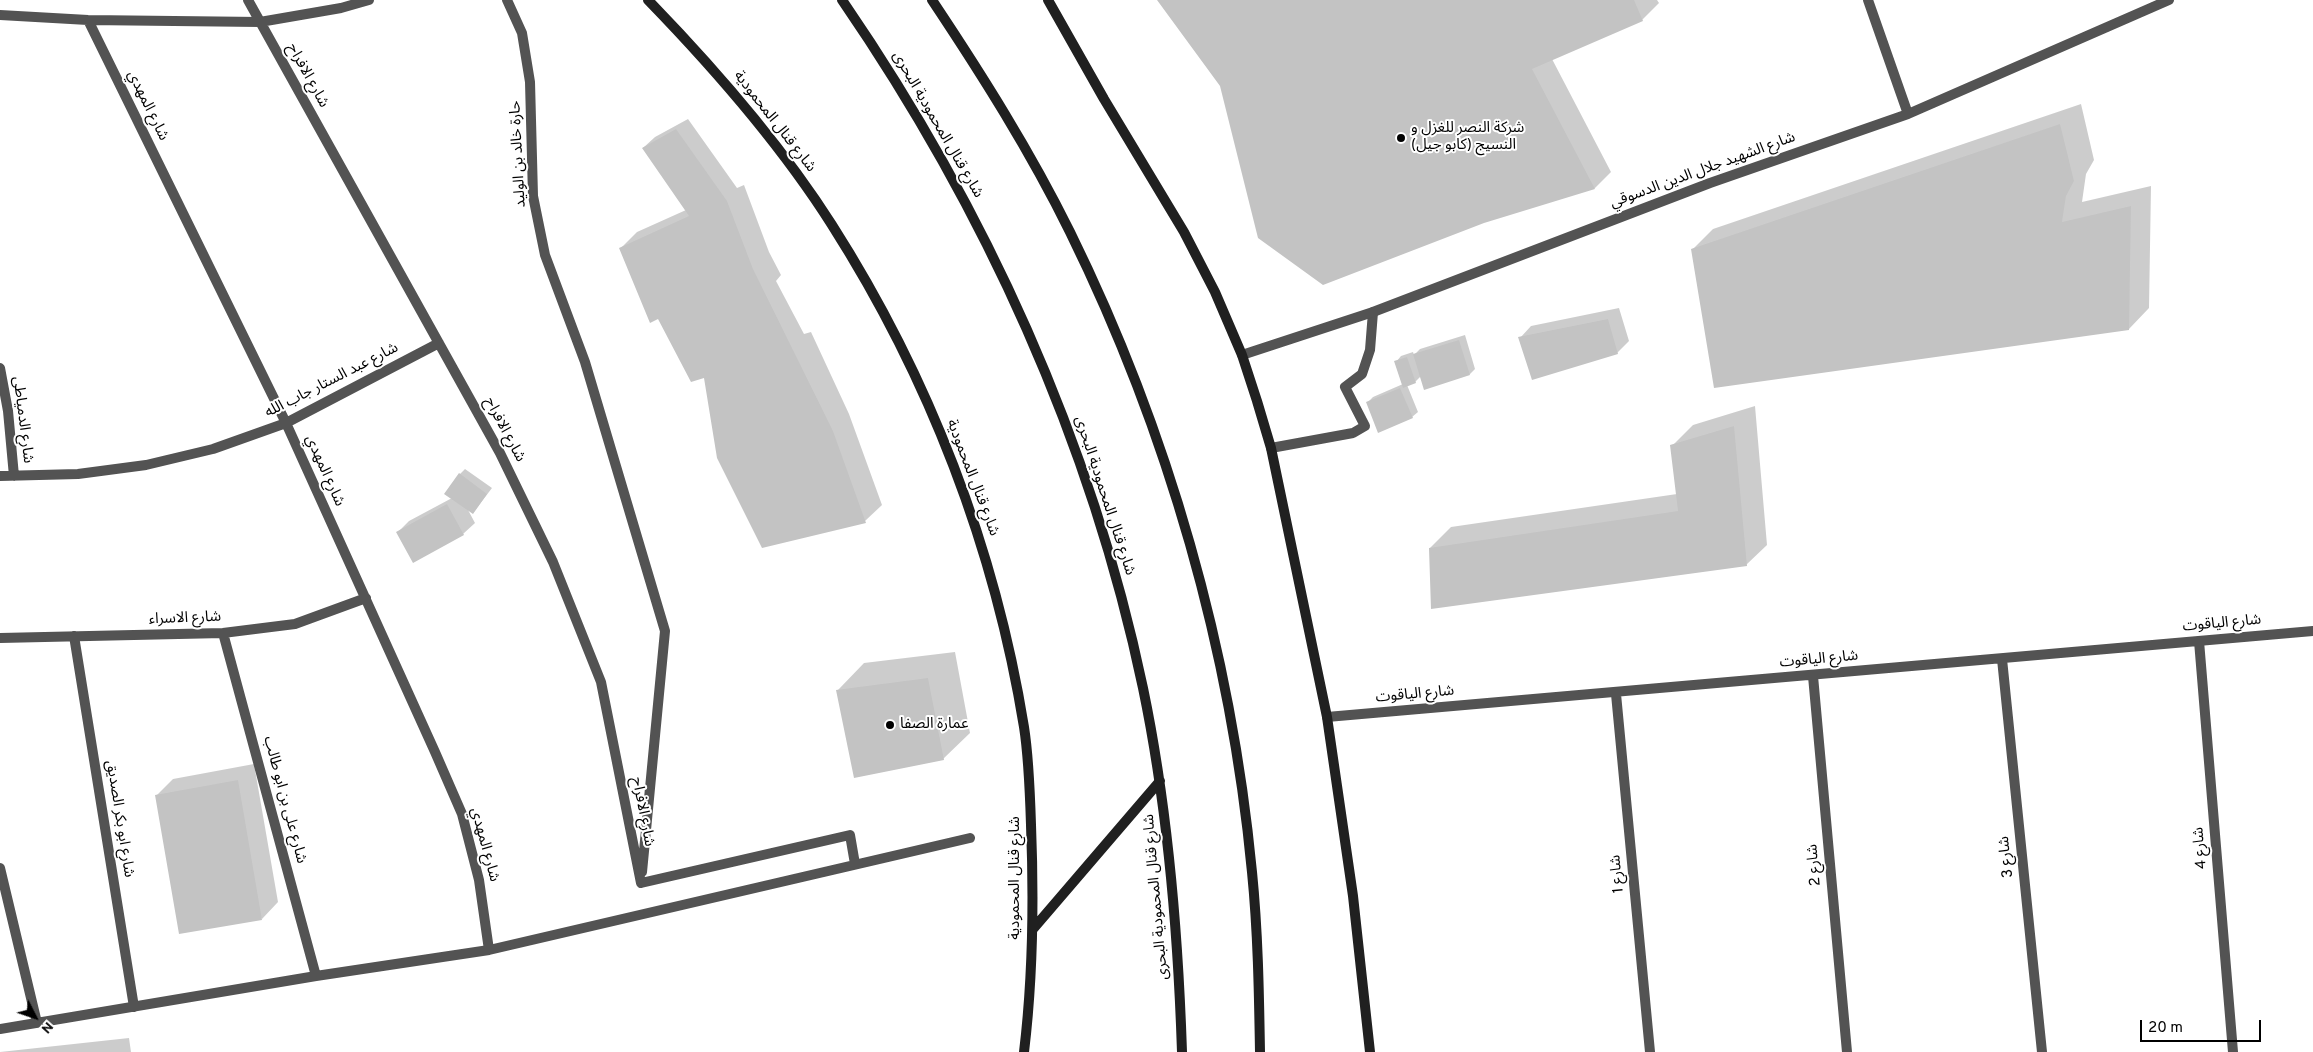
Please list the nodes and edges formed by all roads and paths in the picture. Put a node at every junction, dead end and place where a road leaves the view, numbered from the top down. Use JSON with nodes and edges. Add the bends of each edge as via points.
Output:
{"nodes":[{"id":1,"x":248,"y":0,"type":"edge"},
{"id":2,"x":369,"y":0,"type":"edge"},
{"id":3,"x":507,"y":0,"type":"edge"},
{"id":4,"x":648,"y":0,"type":"edge"},
{"id":5,"x":842,"y":0,"type":"edge"},
{"id":6,"x":932,"y":0,"type":"edge"},
{"id":7,"x":1048,"y":0,"type":"edge"},
{"id":8,"x":1868,"y":0,"type":"edge"},
{"id":9,"x":2169,"y":0,"type":"edge"},
{"id":10,"x":0,"y":15,"type":"edge"},
{"id":11,"x":88,"y":20,"type":"junction"},
{"id":12,"x":260,"y":22,"type":"junction"},
{"id":13,"x":1908,"y":114,"type":"junction"},
{"id":14,"x":1373,"y":312,"type":"junction"},
{"id":15,"x":439,"y":343,"type":"junction"},
{"id":16,"x":1242,"y":355,"type":"junction"},
{"id":17,"x":0,"y":368,"type":"edge"},
{"id":18,"x":286,"y":423,"type":"junction"},
{"id":19,"x":1271,"y":448,"type":"junction"},
{"id":20,"x":0,"y":476,"type":"edge"},
{"id":21,"x":14,"y":476,"type":"junction"},
{"id":22,"x":366,"y":598,"type":"junction"},
{"id":23,"x":2313,"y":631,"type":"edge"},
{"id":24,"x":223,"y":633,"type":"junction"},
{"id":25,"x":74,"y":636,"type":"junction"},
{"id":26,"x":0,"y":638,"type":"edge"},
{"id":27,"x":2199,"y":641,"type":"junction"},
{"id":28,"x":2002,"y":659,"type":"junction"},
{"id":29,"x":1813,"y":676,"type":"junction"},
{"id":30,"x":1616,"y":694,"type":"junction"},
{"id":31,"x":1327,"y":718,"type":"junction"},
{"id":32,"x":1160,"y":780,"type":"junction"},
{"id":33,"x":970,"y":838,"type":"dead end"},
{"id":34,"x":855,"y":864,"type":"junction"},
{"id":35,"x":0,"y":870,"type":"edge"},
{"id":36,"x":641,"y":883,"type":"junction"},
{"id":37,"x":1033,"y":929,"type":"junction"},
{"id":38,"x":489,"y":950,"type":"junction"},
{"id":39,"x":316,"y":976,"type":"junction"},
{"id":40,"x":134,"y":1007,"type":"junction"},
{"id":41,"x":37,"y":1023,"type":"junction"},
{"id":42,"x":0,"y":1029,"type":"edge"},
{"id":43,"x":1024,"y":1052,"type":"edge"},
{"id":44,"x":1182,"y":1052,"type":"edge"},
{"id":45,"x":1260,"y":1052,"type":"edge"},
{"id":46,"x":1370,"y":1052,"type":"edge"},
{"id":47,"x":1650,"y":1052,"type":"edge"},
{"id":48,"x":1847,"y":1052,"type":"edge"},
{"id":49,"x":2042,"y":1052,"type":"edge"},
{"id":50,"x":2233,"y":1052,"type":"edge"}],
"edges":[{"from":1,"to":12,"type":"street","name":"شارع الافراح"},
{"from":2,"to":12,"type":"street"},
{"from":3,"to":36,"type":"street","name":"حارة خالد بن الوليد","via":[[522,33],[530,82],[533,196],[545,255],[585,362],[665,631]]},
{"from":4,"to":37,"type":"main road","name":"شارع قنال المحمودية","via":[[737,97],[831,224],[878,302],[919,383],[954,467],[986,560],[1007,640],[1024,729],[1032,843]]},
{"from":5,"to":32,"type":"main road","name":"شارع قنال المحمودية البحرى","via":[[931,138],[990,248],[1042,361],[1086,477],[1122,597]]},
{"from":6,"to":45,"type":"main road","via":[[1022,142],[1070,232],[1111,321],[1177,502],[1203,593],[1224,685],[1240,779],[1252,873],[1259,972]]},
{"from":7,"to":16,"type":"main road","via":[[1184,232],[1216,292]]},
{"from":8,"to":13,"type":"street"},
{"from":9,"to":13,"type":"street","name":"شارع الشهيد جلال الدين الدسوقي"},
{"from":10,"to":11,"type":"street"},
{"from":11,"to":12,"type":"street"},
{"from":11,"to":18,"type":"street","name":"شارع المهدي"},
{"from":12,"to":15,"type":"street","name":"شارع الافراح"},
{"from":13,"to":14,"type":"street","name":"شارع الشهيد جلال الدين الدسوقي","via":[[1710,183]]},
{"from":14,"to":16,"type":"street","name":"شارع الشهيد جلال الدين الدسوقي"},
{"from":14,"to":19,"type":"street","via":[[1370,350],[1362,374],[1345,387],[1365,426],[1353,433]]},
{"from":15,"to":18,"type":"street","name":"شارع عبد الستار جاب الله"},
{"from":15,"to":36,"type":"street","name":"شارع الافراح","via":[[500,453],[553,562],[601,682]]},
{"from":16,"to":19,"type":"main road"},
{"from":17,"to":21,"type":"street","name":"شارع الدمياطى"},
{"from":18,"to":21,"type":"street","name":"شارع عبد الستار جاب الله","via":[[214,449],[146,465],[78,474]]},
{"from":18,"to":22,"type":"street","name":"شارع المهدي"},
{"from":19,"to":31,"type":"main road"},
{"from":20,"to":21,"type":"street","name":"شارع عبد الستار جاب الله"},
{"from":22,"to":24,"type":"street","name":"شارع الاسراء","via":[[295,624]]},
{"from":22,"to":38,"type":"street","name":"شارع المهدي","via":[[462,814],[479,880]]},
{"from":23,"to":27,"type":"street","name":"شارع الياقوت"},
{"from":24,"to":25,"type":"street","name":"شارع الاسراء"},
{"from":24,"to":39,"type":"street","name":"شارع على بن ابو طالب"},
{"from":25,"to":26,"type":"street","name":"شارع الاسراء"},
{"from":25,"to":40,"type":"street","name":"شارع ابو بكر الصديق"},
{"from":27,"to":28,"type":"street","name":"شارع الياقوت"},
{"from":27,"to":50,"type":"street","name":"شارع 4"},
{"from":28,"to":29,"type":"street","name":"شارع الياقوت"},
{"from":28,"to":49,"type":"street","name":"شارع 3"},
{"from":29,"to":30,"type":"street","name":"شارع الياقوت"},
{"from":29,"to":48,"type":"street","name":"شارع 2"},
{"from":30,"to":31,"type":"street","name":"شارع الياقوت"},
{"from":30,"to":47,"type":"street","name":"شارع 1"},
{"from":31,"to":46,"type":"main road","via":[[1353,896]]},
{"from":32,"to":37,"type":"main road"},
{"from":32,"to":44,"type":"main road","name":"شارع قنال المحمودية البحرى","via":[[1179,958]]},
{"from":33,"to":34,"type":"street"},
{"from":34,"to":36,"type":"street","via":[[850,835]]},
{"from":34,"to":38,"type":"street"},
{"from":35,"to":41,"type":"street"},
{"from":37,"to":43,"type":"main road","name":"شارع قنال المحمودية"},
{"from":38,"to":39,"type":"street"},
{"from":39,"to":40,"type":"street"},
{"from":40,"to":41,"type":"street"},
{"from":41,"to":42,"type":"street"}]}
